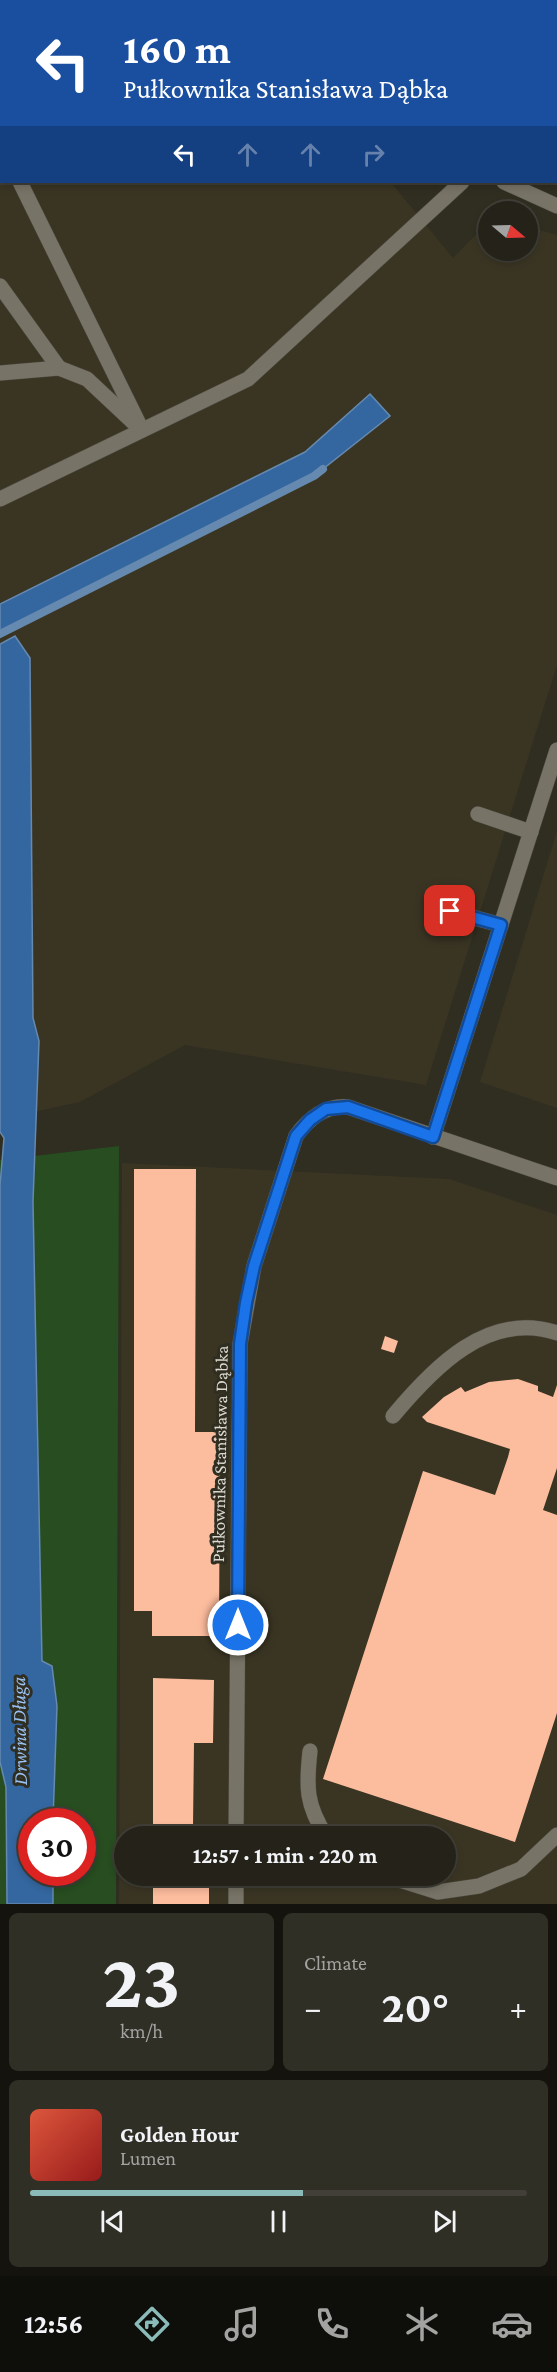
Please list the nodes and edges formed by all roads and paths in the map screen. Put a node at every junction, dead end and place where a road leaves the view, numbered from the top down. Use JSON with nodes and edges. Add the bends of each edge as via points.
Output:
{"nodes":[{"id":1,"x":20,"y":183,"type":"edge"},
{"id":2,"x":461,"y":183,"type":"edge"},
{"id":3,"x":506,"y":183,"type":"edge"},
{"id":4,"x":557,"y":206,"type":"edge"},
{"id":5,"x":0,"y":286,"type":"edge"},
{"id":6,"x":59,"y":368,"type":"junction"},
{"id":7,"x":0,"y":374,"type":"edge"},
{"id":8,"x":142,"y":430,"type":"junction"},
{"id":9,"x":0,"y":499,"type":"edge"},
{"id":10,"x":557,"y":750,"type":"edge"},
{"id":11,"x":478,"y":814,"type":"dead end"},
{"id":12,"x":531,"y":832,"type":"junction"},
{"id":13,"x":450,"y":911,"type":"dead end"},
{"id":14,"x":501,"y":925,"type":"junction"},
{"id":15,"x":433,"y":1137,"type":"junction"},
{"id":16,"x":557,"y":1179,"type":"edge"},
{"id":17,"x":557,"y":1333,"type":"edge"},
{"id":18,"x":393,"y":1416,"type":"dead end"},
{"id":19,"x":310,"y":1751,"type":"dead end"},
{"id":20,"x":236,"y":1826,"type":"edge"},
{"id":21,"x":320,"y":1826,"type":"edge"},
{"id":22,"x":557,"y":1835,"type":"edge"},
{"id":23,"x":236,"y":1886,"type":"edge"},
{"id":24,"x":419,"y":1886,"type":"edge"},
{"id":25,"x":236,"y":1904,"type":"edge"}],
"edges":[{"from":1,"to":8,"type":"street"},
{"from":2,"to":8,"type":"street","via":[[248,379]]},
{"from":3,"to":4,"type":"street"},
{"from":5,"to":6,"type":"street"},
{"from":6,"to":7,"type":"street"},
{"from":6,"to":8,"type":"street","via":[[87,380]]},
{"from":8,"to":9,"type":"street"},
{"from":10,"to":12,"type":"street"},
{"from":11,"to":12,"type":"street"},
{"from":12,"to":14,"type":"street"},
{"from":13,"to":14,"type":"street"},
{"from":14,"to":15,"type":"street"},
{"from":15,"to":16,"type":"street","name":"Pułkownika Stanisława Dąbka"},
{"from":15,"to":20,"type":"street","name":"Pułkownika Stanisława Dąbka","via":[[348,1107],[337,1106],[318,1114],[302,1128],[291,1148],[254,1266],[240,1344]]},
{"from":17,"to":18,"type":"street","via":[[507,1328],[468,1343],[424,1379]]},
{"from":19,"to":21,"type":"street","via":[[306,1781],[313,1815]]},
{"from":22,"to":24,"type":"street","via":[[520,1869],[479,1886],[438,1892]]},
{"from":23,"to":25,"type":"street"}]}
